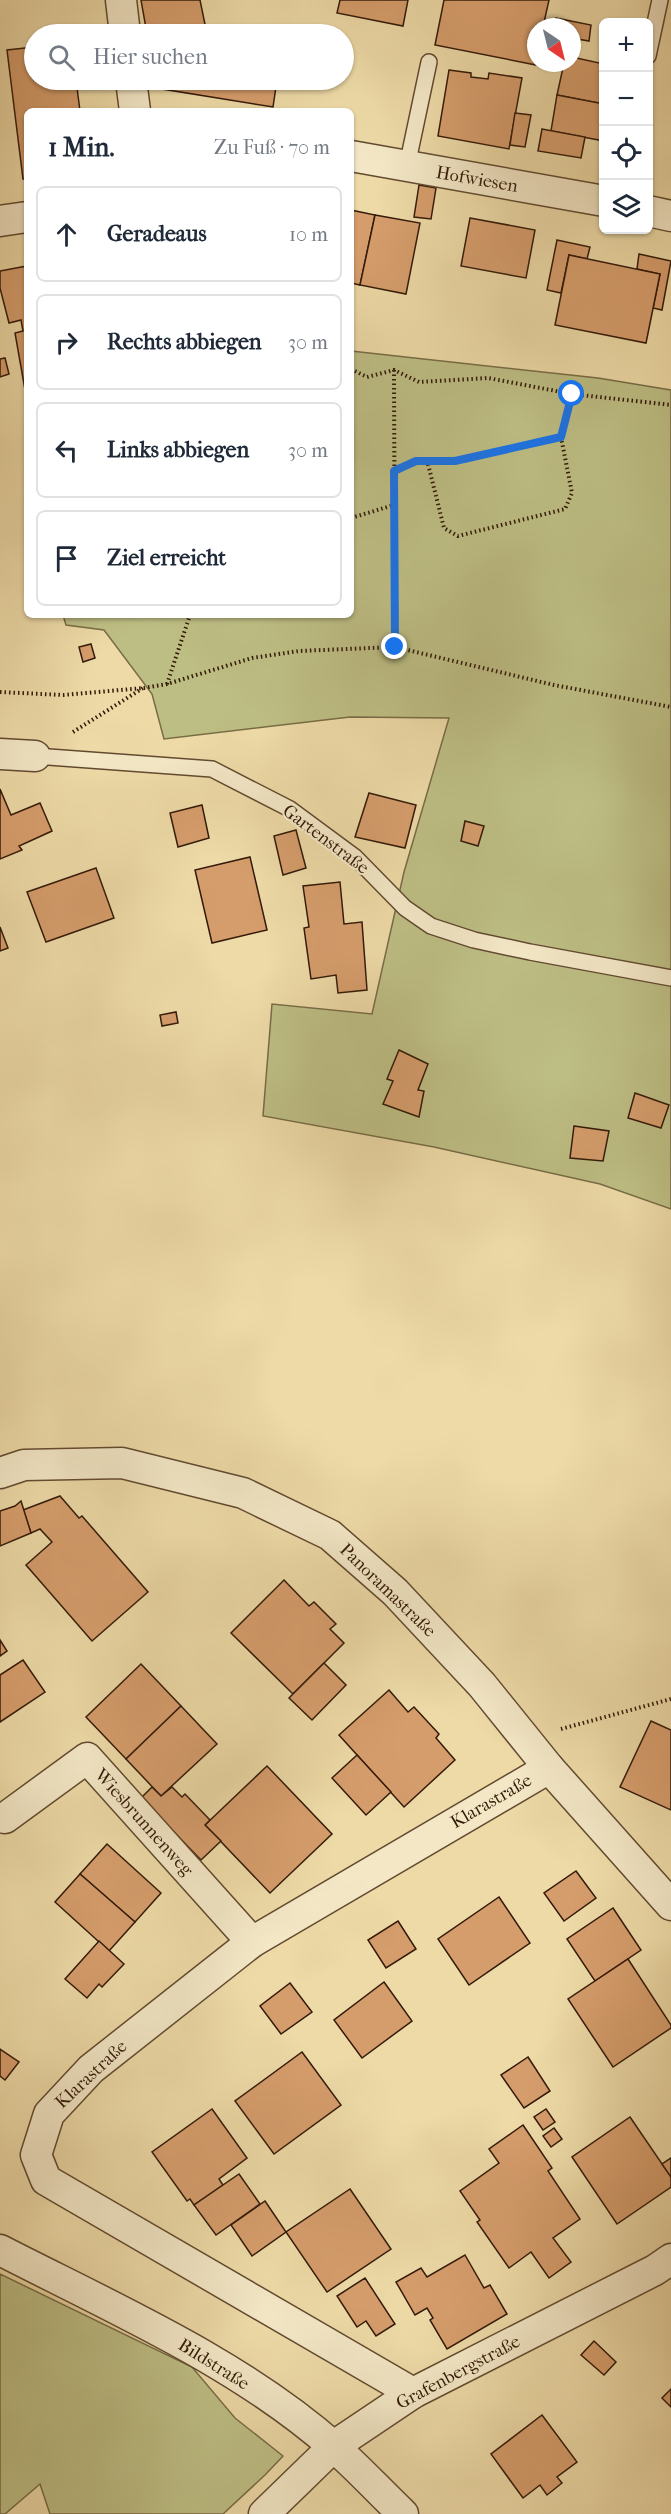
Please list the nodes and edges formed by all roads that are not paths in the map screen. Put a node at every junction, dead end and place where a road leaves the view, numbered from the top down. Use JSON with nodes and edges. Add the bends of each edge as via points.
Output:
{"nodes":[{"id":1,"x":120,"y":0,"type":"edge"},
{"id":2,"x":660,"y":0,"type":"edge"},
{"id":3,"x":124,"y":24,"type":"edge"},
{"id":4,"x":653,"y":33,"type":"edge"},
{"id":5,"x":429,"y":62,"type":"dead end"},
{"id":6,"x":132,"y":90,"type":"edge"},
{"id":7,"x":135,"y":108,"type":"edge"},
{"id":8,"x":354,"y":157,"type":"edge"},
{"id":9,"x":407,"y":166,"type":"junction"},
{"id":10,"x":599,"y":200,"type":"edge"},
{"id":11,"x":653,"y":212,"type":"edge"},
{"id":12,"x":671,"y":216,"type":"edge"},
{"id":13,"x":24,"y":217,"type":"edge"},
{"id":14,"x":0,"y":221,"type":"edge"},
{"id":15,"x":0,"y":754,"type":"edge"},
{"id":16,"x":35,"y":756,"type":"joint"},
{"id":17,"x":671,"y":978,"type":"edge"},
{"id":18,"x":0,"y":1473,"type":"edge"},
{"id":19,"x":549,"y":1768,"type":"junction"},
{"id":20,"x":3,"y":1814,"type":"edge"},
{"id":21,"x":671,"y":1905,"type":"edge"},
{"id":22,"x":252,"y":1942,"type":"junction"},
{"id":23,"x":0,"y":2250,"type":"edge"},
{"id":24,"x":671,"y":2259,"type":"edge"},
{"id":25,"x":413,"y":2393,"type":"junction"},
{"id":26,"x":334,"y":2446,"type":"junction"},
{"id":27,"x":264,"y":2514,"type":"edge"},
{"id":28,"x":403,"y":2514,"type":"edge"}],
"edges":[{"from":1,"to":3,"type":"street"},
{"from":2,"to":4,"type":"lane"},
{"from":5,"to":9,"type":"lane"},
{"from":6,"to":7,"type":"street"},
{"from":8,"to":9,"type":"street","name":"Hofwiesen"},
{"from":9,"to":10,"type":"street","name":"Hofwiesen"},
{"from":11,"to":12,"type":"street"},
{"from":13,"to":14,"type":"street"},
{"from":15,"to":16,"type":"street","name":"Gartenstraße"},
{"from":16,"to":17,"type":"lane","name":"Gartenstraße","via":[[212,769],[290,809],[355,857],[405,908],[431,926],[474,940]]},
{"from":18,"to":19,"type":"street","name":"Panoramastraße","via":[[24,1465],[122,1463],[243,1493],[330,1535],[395,1592],[482,1685]]},
{"from":19,"to":21,"type":"street","name":"Panoramastraße"},
{"from":19,"to":22,"type":"street","name":"Klarastraße"},
{"from":20,"to":22,"type":"street","name":"Wiesbrunnenweg","via":[[87,1758]]},
{"from":22,"to":25,"type":"street","name":"Klarastraße","via":[[91,2069],[49,2114],[36,2155],[46,2180]]},
{"from":23,"to":26,"type":"street","name":"Bildstraße","via":[[194,2349]]},
{"from":24,"to":25,"type":"street","name":"Grafenbergstraße"},
{"from":25,"to":26,"type":"street","name":"Grafenbergstraße"},
{"from":26,"to":27,"type":"street","name":"Grafenbergstraße"},
{"from":26,"to":28,"type":"street","name":"Bildstraße"}]}
